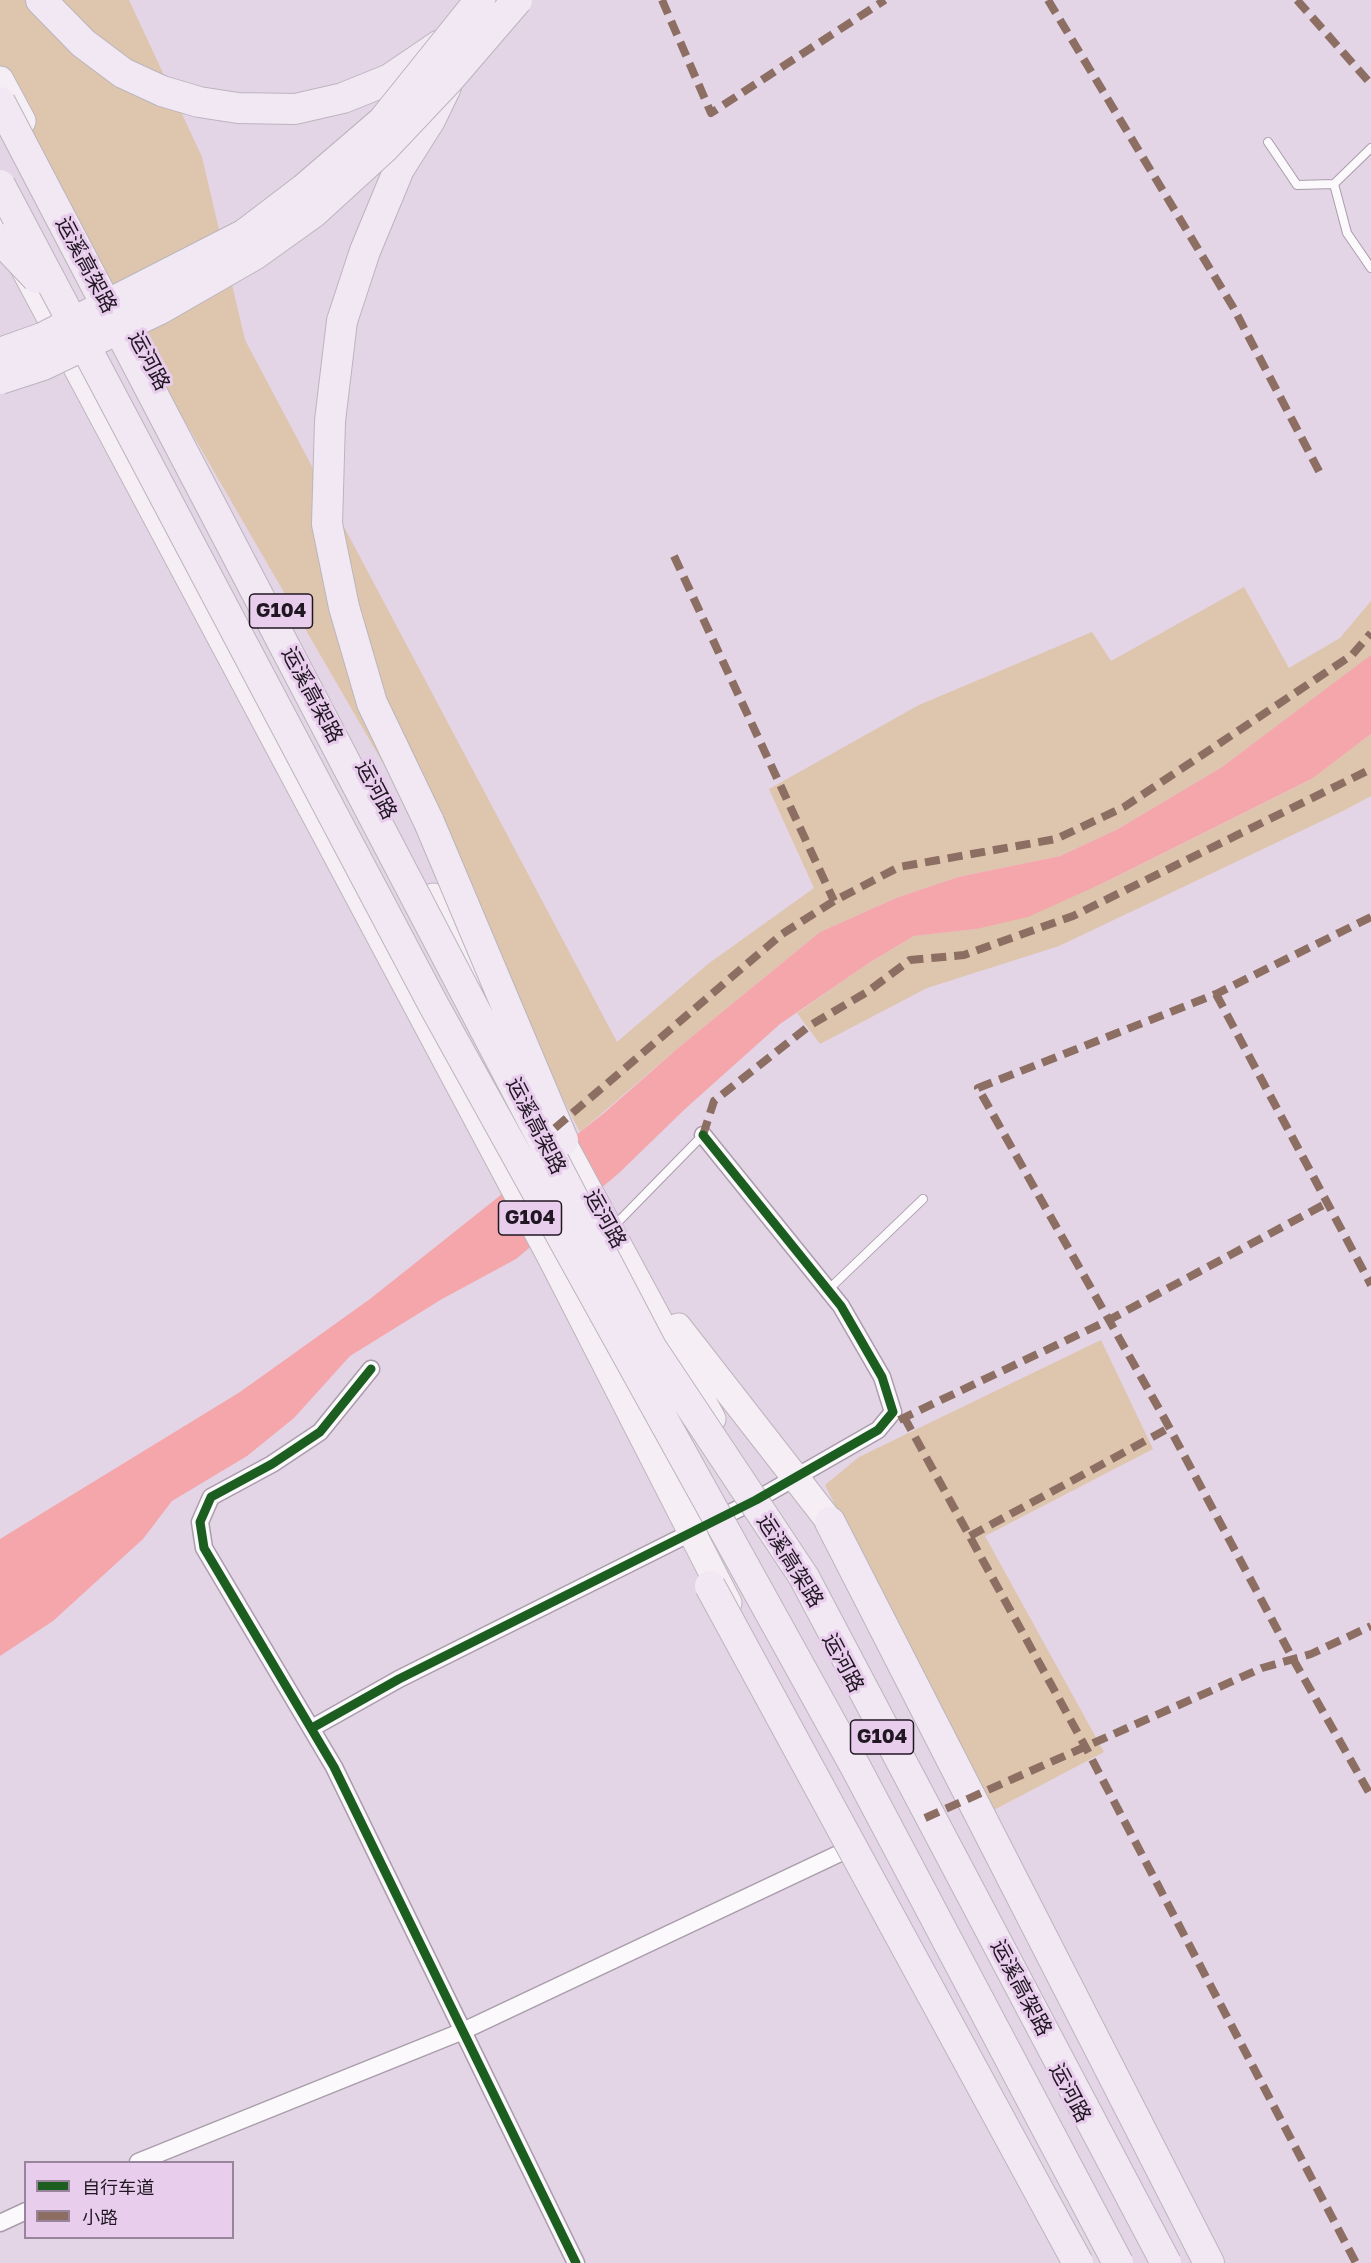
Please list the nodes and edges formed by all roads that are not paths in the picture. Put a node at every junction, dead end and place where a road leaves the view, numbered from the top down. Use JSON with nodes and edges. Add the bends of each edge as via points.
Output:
{"nodes":[{"id":1,"x":41,"y":0,"type":"edge"},
{"id":2,"x":480,"y":0,"type":"edge"},
{"id":3,"x":517,"y":0,"type":"edge"},
{"id":4,"x":445,"y":41,"type":"junction"},
{"id":5,"x":450,"y":78,"type":"junction"},
{"id":6,"x":0,"y":80,"type":"edge"},
{"id":7,"x":0,"y":102,"type":"edge"},
{"id":8,"x":1268,"y":142,"type":"dead end"},
{"id":9,"x":1371,"y":148,"type":"edge"},
{"id":10,"x":1334,"y":184,"type":"junction"},
{"id":11,"x":0,"y":185,"type":"edge"},
{"id":12,"x":0,"y":223,"type":"edge"},
{"id":13,"x":0,"y":239,"type":"edge"},
{"id":14,"x":1371,"y":268,"type":"edge"},
{"id":15,"x":61,"y":304,"type":"junction"},
{"id":16,"x":0,"y":353,"type":"edge"},
{"id":17,"x":0,"y":379,"type":"edge"},
{"id":18,"x":703,"y":1135,"type":"joint"},
{"id":19,"x":923,"y":1198,"type":"dead end"},
{"id":20,"x":607,"y":1221,"type":"junction"},
{"id":21,"x":633,"y":1269,"type":"junction"},
{"id":22,"x":828,"y":1290,"type":"junction"},
{"id":23,"x":651,"y":1347,"type":"junction"},
{"id":24,"x":372,"y":1369,"type":"dead end"},
{"id":25,"x":795,"y":1478,"type":"junction"},
{"id":26,"x":756,"y":1500,"type":"junction"},
{"id":27,"x":830,"y":1522,"type":"joint"},
{"id":28,"x":689,"y":1535,"type":"junction"},
{"id":29,"x":710,"y":1586,"type":"joint"},
{"id":30,"x":312,"y":1728,"type":"junction"},
{"id":31,"x":853,"y":1847,"type":"junction"},
{"id":32,"x":463,"y":2031,"type":"junction"},
{"id":33,"x":143,"y":2161,"type":"edge"},
{"id":34,"x":24,"y":2212,"type":"edge"},
{"id":35,"x":0,"y":2223,"type":"edge"},
{"id":36,"x":576,"y":2263,"type":"edge"},
{"id":37,"x":1076,"y":2263,"type":"edge"},
{"id":38,"x":1118,"y":2263,"type":"edge"},
{"id":39,"x":1159,"y":2263,"type":"edge"},
{"id":40,"x":1166,"y":2263,"type":"edge"},
{"id":41,"x":1209,"y":2263,"type":"edge"}],
"edges":[{"from":1,"to":4,"type":"highway","via":[[83,43],[123,73],[162,91],[238,108],[295,109],[343,98],[390,79]]},
{"from":2,"to":4,"type":"highway","bridge":true},
{"from":3,"to":5,"type":"highway","bridge":true},
{"from":4,"to":16,"type":"highway","bridge":true,"via":[[383,121],[245,234],[52,333]]},
{"from":5,"to":17,"type":"highway","bridge":true,"via":[[384,148],[314,212],[254,255],[160,309],[43,365]]},
{"from":5,"to":23,"type":"highway","bridge":true,"via":[[430,120],[399,169],[365,251],[342,321],[330,421],[327,524],[344,607],[372,703],[429,822]]},
{"from":6,"to":20,"type":"main road","name":"运河路","number":"G104"},
{"from":7,"to":23,"type":"highway","name":"运溪高架路","bridge":true},
{"from":8,"to":10,"type":"lane","via":[[1297,185]]},
{"from":9,"to":10,"type":"lane"},
{"from":10,"to":14,"type":"lane","via":[[1347,233]]},
{"from":11,"to":15,"type":"highway","name":"运溪高架路","bridge":true},
{"from":12,"to":28,"type":"main road","number":"G104","via":[[552,1259]]},
{"from":13,"to":15,"type":"highway","bridge":true},
{"from":15,"to":38,"type":"highway","name":"运溪高架路","bridge":true,"via":[[433,1004],[855,1766]]},
{"from":18,"to":20,"type":"lane"},
{"from":18,"to":22,"type":"street"},
{"from":19,"to":22,"type":"lane"},
{"from":20,"to":21,"type":"main road","name":"运河路","number":"G104"},
{"from":21,"to":25,"type":"main road"},
{"from":21,"to":26,"type":"main road","name":"运河路","number":"G104"},
{"from":22,"to":25,"type":"street","via":[[882,1377],[893,1412],[878,1430]]},
{"from":23,"to":40,"type":"highway","name":"运溪高架路","bridge":true,"via":[[804,1577]]},
{"from":24,"to":30,"type":"street","via":[[320,1432],[211,1497],[200,1522],[204,1548]]},
{"from":25,"to":26,"type":"street"},
{"from":25,"to":27,"type":"main road"},
{"from":26,"to":28,"type":"street"},
{"from":26,"to":39,"type":"main road","name":"运河路","number":"G104"},
{"from":27,"to":41,"type":"highway"},
{"from":28,"to":29,"type":"main road"},
{"from":28,"to":30,"type":"street","via":[[399,1679]]},
{"from":28,"to":31,"type":"main road","number":"G104"},
{"from":29,"to":37,"type":"highway","bridge":true},
{"from":30,"to":32,"type":"street"},
{"from":31,"to":32,"type":"street"},
{"from":31,"to":37,"type":"main road","number":"G104"},
{"from":32,"to":33,"type":"street"},
{"from":32,"to":36,"type":"street"},
{"from":34,"to":35,"type":"street"}]}
